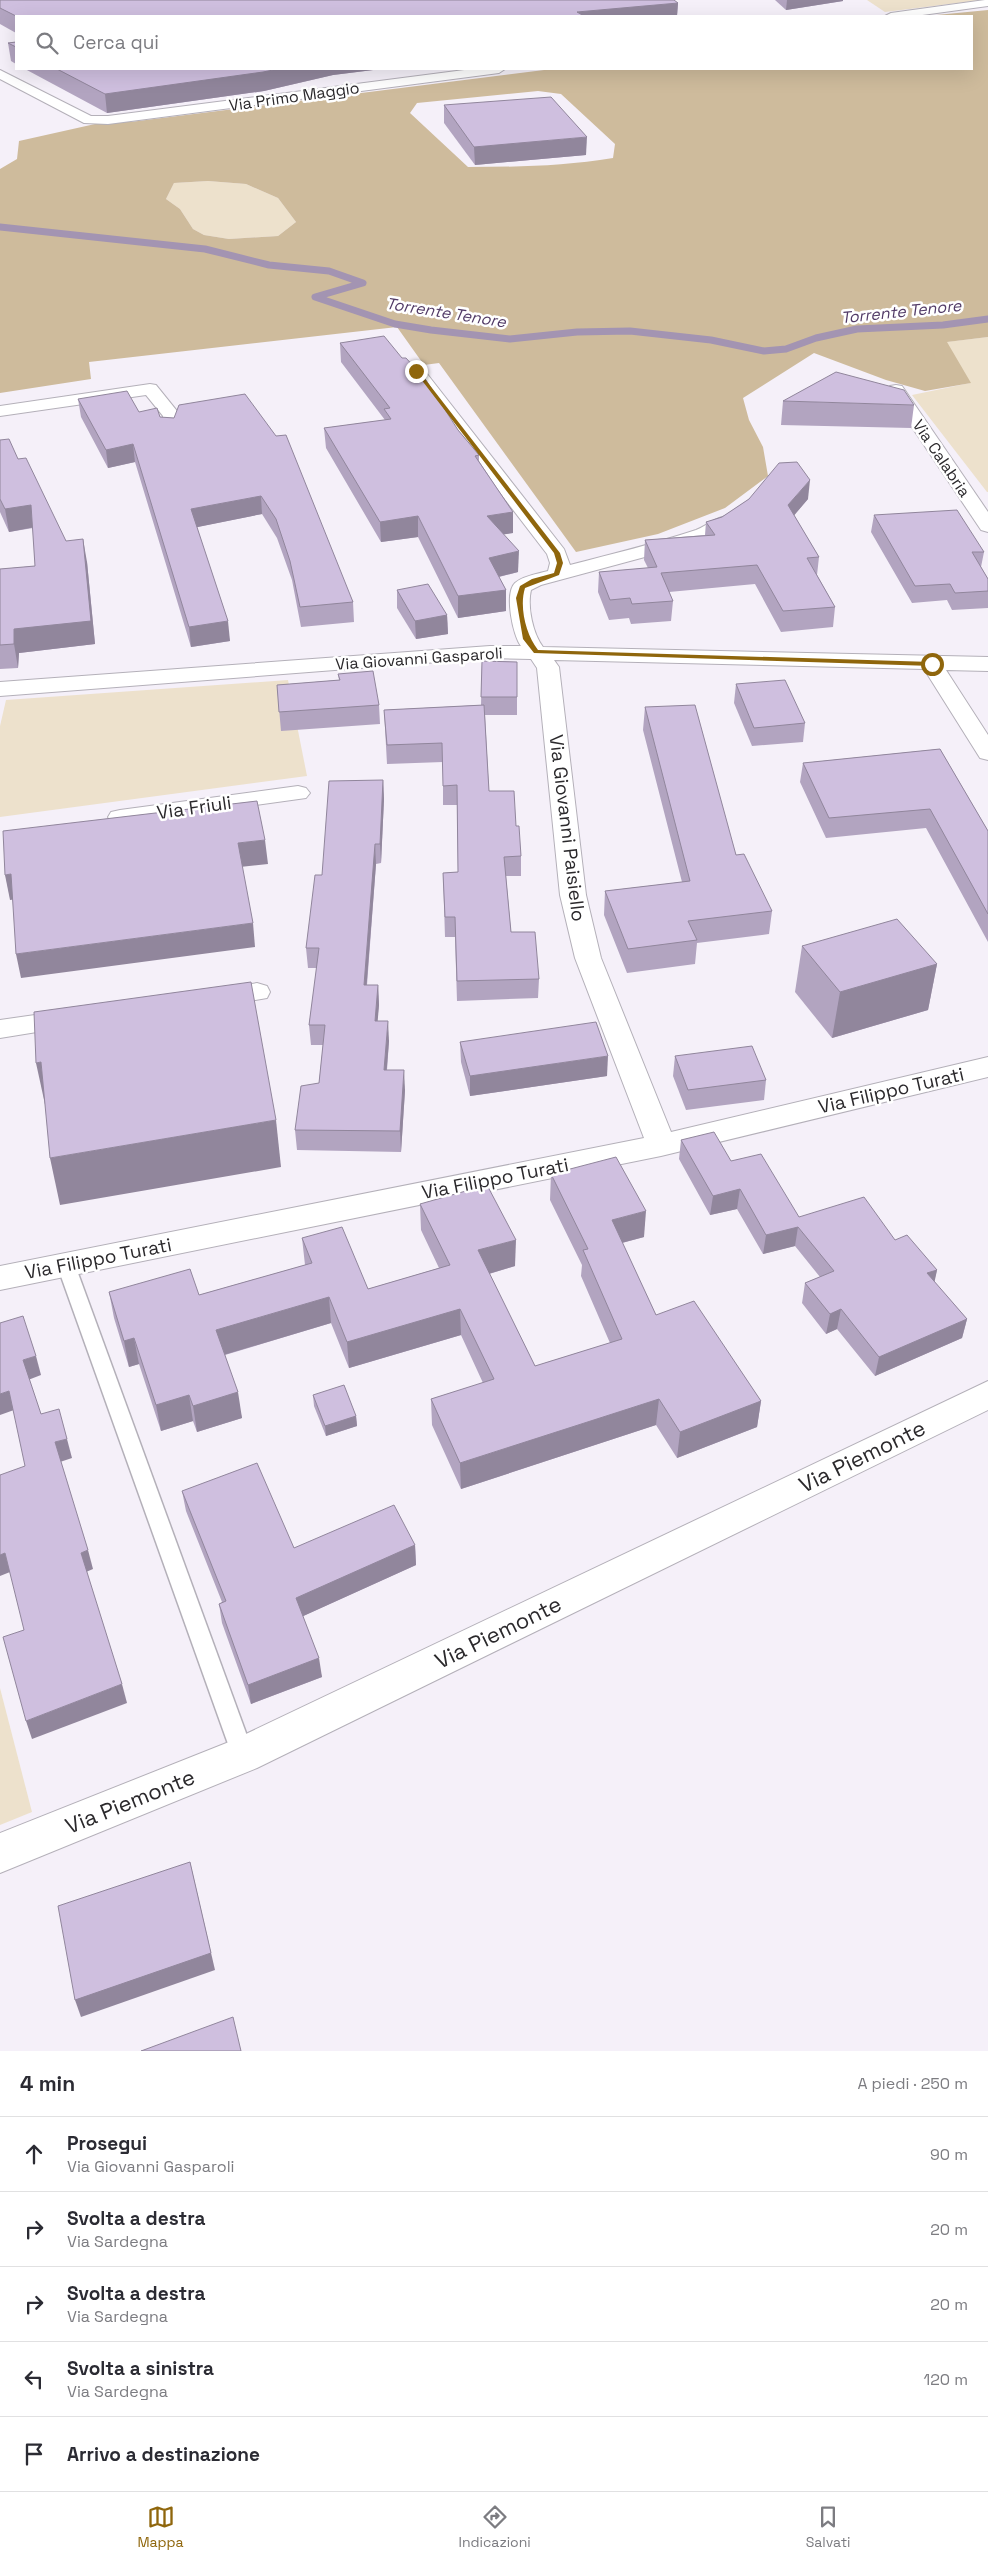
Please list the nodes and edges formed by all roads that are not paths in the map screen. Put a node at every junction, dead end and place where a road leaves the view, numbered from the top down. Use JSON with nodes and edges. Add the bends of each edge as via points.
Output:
{"nodes":[{"id":1,"x":988,"y":3,"type":"edge"},
{"id":2,"x":898,"y":15,"type":"edge"},
{"id":3,"x":491,"y":70,"type":"edge"},
{"id":4,"x":0,"y":74,"type":"edge"},
{"id":5,"x":416,"y":371,"type":"edge"},
{"id":6,"x":896,"y":390,"type":"edge"},
{"id":7,"x":0,"y":411,"type":"edge"},
{"id":8,"x":170,"y":430,"type":"edge"},
{"id":9,"x":985,"y":518,"type":"edge"},
{"id":10,"x":727,"y":521,"type":"edge"},
{"id":11,"x":557,"y":574,"type":"junction"},
{"id":12,"x":536,"y":652,"type":"junction"},
{"id":13,"x":932,"y":664,"type":"junction"},
{"id":14,"x":988,"y":664,"type":"edge"},
{"id":15,"x":0,"y":689,"type":"edge"},
{"id":16,"x":988,"y":753,"type":"edge"},
{"id":17,"x":298,"y":793,"type":"dead end"},
{"id":18,"x":97,"y":820,"type":"edge"},
{"id":19,"x":257,"y":992,"type":"dead end"},
{"id":20,"x":190,"y":1002,"type":"edge"},
{"id":21,"x":93,"y":1016,"type":"edge"},
{"id":22,"x":0,"y":1029,"type":"edge"},
{"id":23,"x":988,"y":1067,"type":"edge"},
{"id":24,"x":661,"y":1145,"type":"junction"},
{"id":25,"x":66,"y":1264,"type":"junction"},
{"id":26,"x":0,"y":1277,"type":"edge"},
{"id":27,"x":988,"y":1395,"type":"edge"},
{"id":28,"x":243,"y":1755,"type":"junction"},
{"id":29,"x":0,"y":1853,"type":"edge"}],
"edges":[{"from":1,"to":2,"type":"street"},
{"from":3,"to":4,"type":"street","name":"Via Primo Maggio","via":[[122,119],[89,120]]},
{"from":5,"to":11,"type":"street","via":[[557,553],[560,563]]},
{"from":6,"to":9,"type":"street","name":"Via Calabria"},
{"from":7,"to":8,"type":"street","via":[[150,389],[172,416]]},
{"from":10,"to":11,"type":"street","via":[[712,531],[686,540]]},
{"from":11,"to":12,"type":"street","name":"Via Giovanni Paisiello","via":[[522,587],[519,598],[526,639]]},
{"from":12,"to":13,"type":"street","name":"Via Giovanni Gasparoli"},
{"from":12,"to":15,"type":"street","name":"Via Giovanni Gasparoli","via":[[490,652]]},
{"from":12,"to":24,"type":"street","name":"Via Giovanni Paisiello","via":[[548,667],[573,895],[580,929],[588,958]]},
{"from":13,"to":14,"type":"street","name":"Via Giovanni Gasparoli"},
{"from":13,"to":16,"type":"street"},
{"from":17,"to":18,"type":"street","name":"Via Friuli"},
{"from":19,"to":20,"type":"street"},
{"from":21,"to":22,"type":"street"},
{"from":23,"to":24,"type":"street","name":"Via Filippo Turati"},
{"from":24,"to":25,"type":"street","name":"Via Filippo Turati"},
{"from":25,"to":26,"type":"street","name":"Via Filippo Turati"},
{"from":25,"to":28,"type":"lane"},
{"from":27,"to":28,"type":"street","name":"Via Piemonte"},
{"from":28,"to":29,"type":"street","name":"Via Piemonte"}]}
